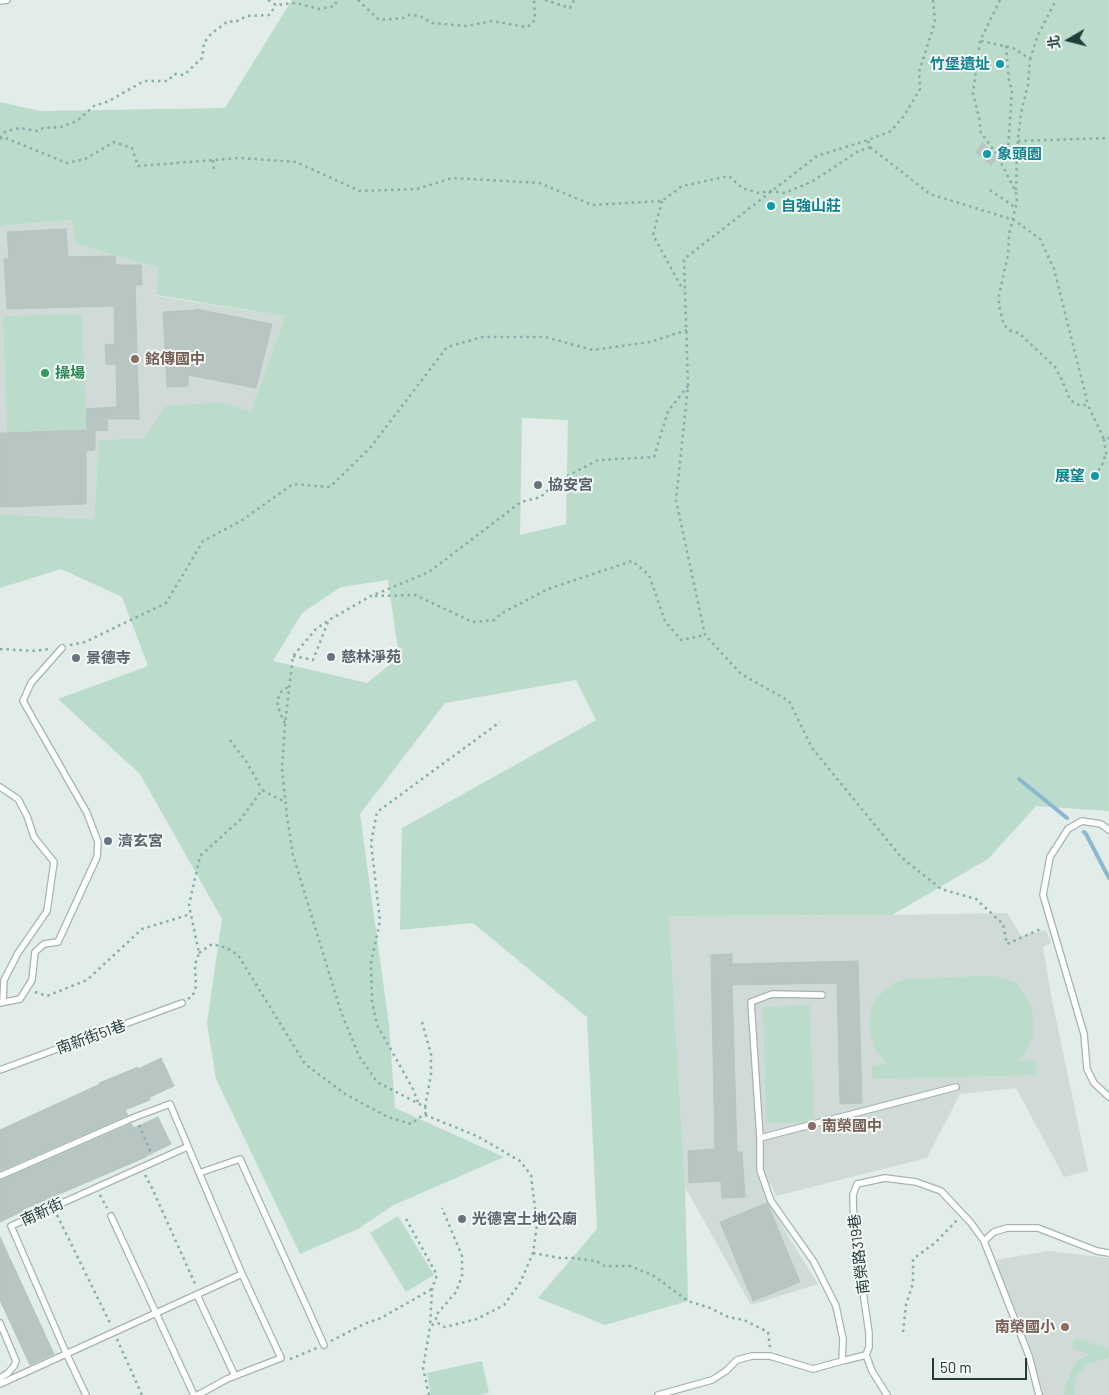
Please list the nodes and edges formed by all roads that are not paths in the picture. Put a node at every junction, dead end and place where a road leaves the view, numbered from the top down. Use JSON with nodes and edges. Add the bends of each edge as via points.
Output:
{"nodes":[{"id":1,"x":6,"y":0,"type":"edge"},
{"id":2,"x":0,"y":1,"type":"edge"},
{"id":3,"x":62,"y":648,"type":"dead end"},
{"id":4,"x":0,"y":787,"type":"edge"},
{"id":5,"x":1109,"y":830,"type":"edge"},
{"id":6,"x":822,"y":995,"type":"dead end"},
{"id":7,"x":1,"y":1002,"type":"edge"},
{"id":8,"x":182,"y":1004,"type":"road end"},
{"id":9,"x":0,"y":1070,"type":"edge"},
{"id":10,"x":956,"y":1087,"type":"dead end"},
{"id":11,"x":1109,"y":1097,"type":"edge"},
{"id":12,"x":760,"y":1138,"type":"junction"},
{"id":13,"x":186,"y":1147,"type":"junction"},
{"id":14,"x":199,"y":1173,"type":"junction"},
{"id":15,"x":0,"y":1176,"type":"edge"},
{"id":16,"x":111,"y":1216,"type":"road end"},
{"id":17,"x":984,"y":1242,"type":"junction"},
{"id":18,"x":1109,"y":1253,"type":"edge"},
{"id":19,"x":242,"y":1274,"type":"junction"},
{"id":20,"x":197,"y":1294,"type":"junction"},
{"id":21,"x":157,"y":1313,"type":"junction"},
{"id":22,"x":0,"y":1324,"type":"edge"},
{"id":23,"x":324,"y":1345,"type":"road end"},
{"id":24,"x":66,"y":1355,"type":"junction"},
{"id":25,"x":866,"y":1355,"type":"junction"},
{"id":26,"x":842,"y":1361,"type":"junction"},
{"id":27,"x":235,"y":1376,"type":"junction"},
{"id":28,"x":0,"y":1378,"type":"edge"},
{"id":29,"x":0,"y":1384,"type":"edge"},
{"id":30,"x":86,"y":1395,"type":"edge"},
{"id":31,"x":196,"y":1395,"type":"edge"},
{"id":32,"x":658,"y":1395,"type":"edge"},
{"id":33,"x":887,"y":1395,"type":"edge"},
{"id":34,"x":1039,"y":1395,"type":"edge"}],
"edges":[{"from":1,"to":2,"type":"lane"},
{"from":3,"to":7,"type":"lane","via":[[31,683],[23,701],[87,813],[98,842],[97,857],[58,942],[44,944],[35,952],[32,980],[20,999]]},
{"from":4,"to":7,"type":"lane","via":[[18,799],[34,837],[54,862],[47,911],[18,952],[4,980]]},
{"from":5,"to":11,"type":"lane","via":[[1101,824],[1082,821],[1068,829],[1050,857],[1043,895],[1084,1034],[1087,1069],[1094,1083]]},
{"from":6,"to":12,"type":"lane","via":[[772,994],[751,1002]]},
{"from":8,"to":9,"type":"lane","name":"南新街51巷"},
{"from":10,"to":12,"type":"lane"},
{"from":12,"to":26,"type":"lane","via":[[760,1170],[771,1201],[814,1262],[836,1306],[843,1339]]},
{"from":13,"to":14,"type":"lane"},
{"from":13,"to":15,"type":"lane","via":[[170,1104]]},
{"from":13,"to":24,"type":"lane","name":"南新街","via":[[11,1226]]},
{"from":14,"to":19,"type":"lane"},
{"from":14,"to":23,"type":"lane","via":[[240,1159]]},
{"from":16,"to":21,"type":"lane"},
{"from":17,"to":18,"type":"lane","via":[[994,1232],[1007,1228],[1038,1228]]},
{"from":17,"to":25,"type":"lane","name":"南榮路319巷","via":[[941,1191],[916,1182],[885,1178],[857,1184],[852,1195],[869,1333]]},
{"from":17,"to":34,"type":"lane","name":"南榮路319巷","via":[[1030,1356]]},
{"from":19,"to":20,"type":"lane"},
{"from":19,"to":27,"type":"lane","via":[[280,1358]]},
{"from":20,"to":21,"type":"lane"},
{"from":20,"to":27,"type":"lane"},
{"from":21,"to":24,"type":"lane"},
{"from":21,"to":31,"type":"lane"},
{"from":22,"to":28,"type":"lane","via":[[16,1361],[8,1374]]},
{"from":24,"to":29,"type":"lane"},
{"from":24,"to":30,"type":"lane","name":"南新街"},
{"from":25,"to":26,"type":"lane"},
{"from":25,"to":33,"type":"lane"},
{"from":26,"to":32,"type":"lane","via":[[813,1369],[770,1356],[752,1356],[737,1360],[712,1380]]},
{"from":27,"to":31,"type":"lane"}]}
